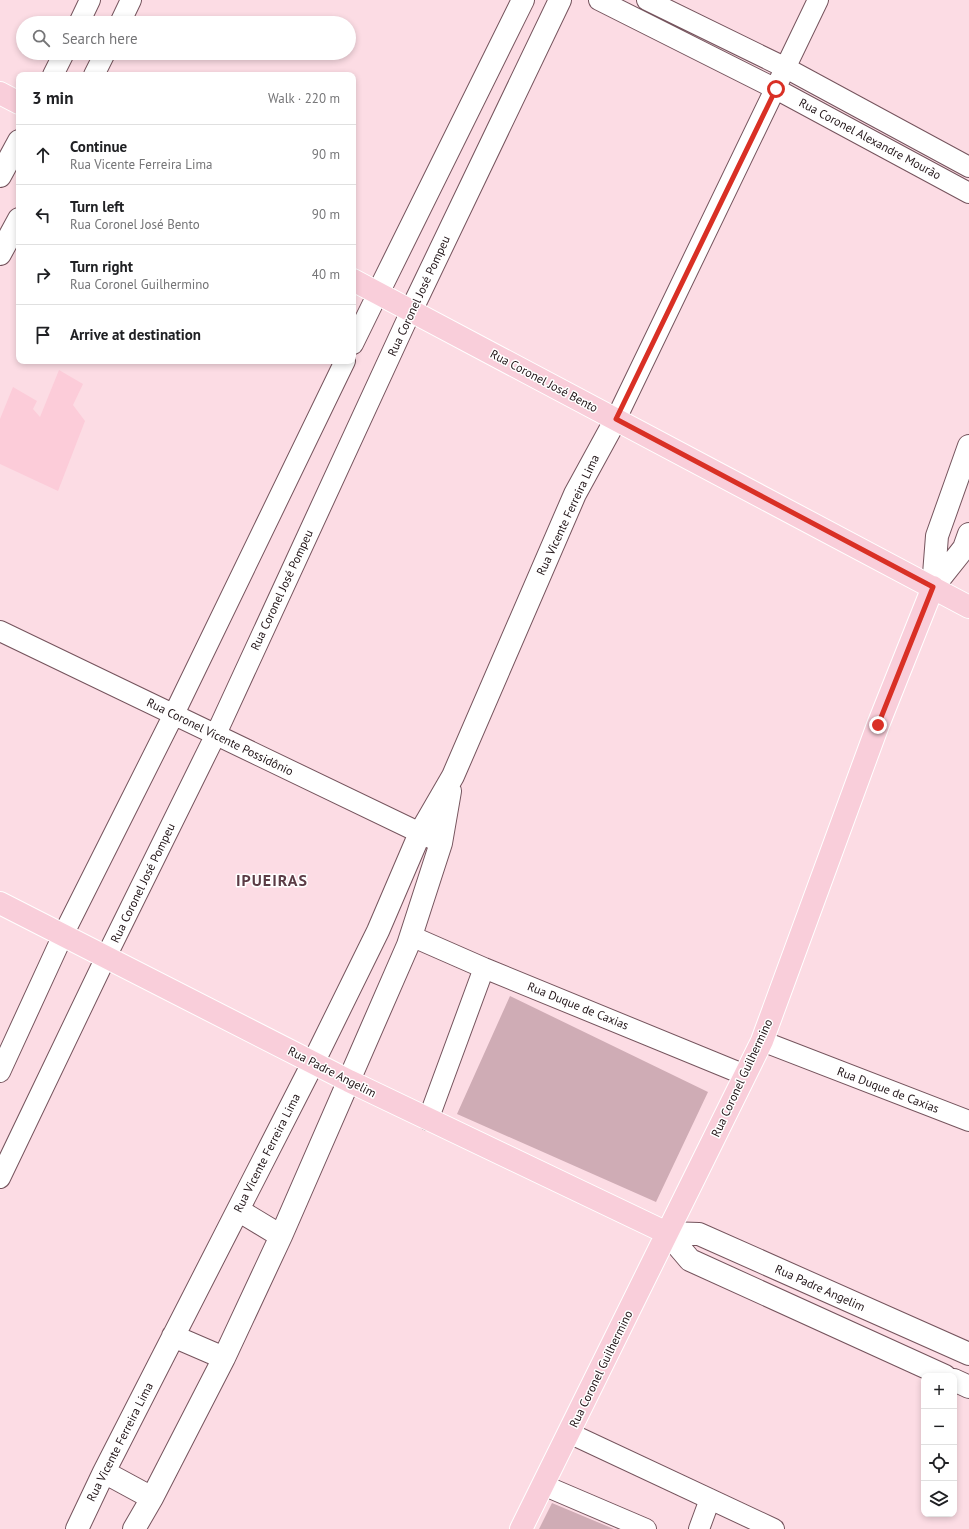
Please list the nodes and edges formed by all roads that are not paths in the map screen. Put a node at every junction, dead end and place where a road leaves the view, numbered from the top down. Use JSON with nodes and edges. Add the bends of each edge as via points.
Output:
{"nodes":[{"id":1,"x":90,"y":0,"type":"edge"},
{"id":2,"x":132,"y":0,"type":"edge"},
{"id":3,"x":523,"y":0,"type":"edge"},
{"id":4,"x":560,"y":0,"type":"edge"},
{"id":5,"x":599,"y":0,"type":"edge"},
{"id":6,"x":647,"y":0,"type":"edge"},
{"id":7,"x":818,"y":0,"type":"edge"},
{"id":8,"x":82,"y":16,"type":"edge"},
{"id":9,"x":124,"y":16,"type":"edge"},
{"id":10,"x":60,"y":60,"type":"edge"},
{"id":11,"x":102,"y":60,"type":"edge"},
{"id":12,"x":786,"y":68,"type":"junction"},
{"id":13,"x":54,"y":72,"type":"edge"},
{"id":14,"x":96,"y":72,"type":"edge"},
{"id":15,"x":776,"y":89,"type":"junction"},
{"id":16,"x":0,"y":93,"type":"edge"},
{"id":17,"x":16,"y":101,"type":"edge"},
{"id":18,"x":16,"y":147,"type":"edge"},
{"id":19,"x":969,"y":167,"type":"edge"},
{"id":20,"x":0,"y":176,"type":"edge"},
{"id":21,"x":969,"y":193,"type":"edge"},
{"id":22,"x":16,"y":225,"type":"edge"},
{"id":23,"x":0,"y":254,"type":"edge"},
{"id":24,"x":356,"y":282,"type":"edge"},
{"id":25,"x":378,"y":293,"type":"junction"},
{"id":26,"x":411,"y":311,"type":"junction"},
{"id":27,"x":356,"y":338,"type":"edge"},
{"id":28,"x":344,"y":364,"type":"edge"},
{"id":29,"x":616,"y":419,"type":"junction"},
{"id":30,"x":969,"y":446,"type":"edge"},
{"id":31,"x":969,"y":534,"type":"edge"},
{"id":32,"x":933,"y":587,"type":"junction"},
{"id":33,"x":969,"y":606,"type":"edge"},
{"id":34,"x":0,"y":631,"type":"edge"},
{"id":35,"x":174,"y":714,"type":"junction"},
{"id":36,"x":216,"y":734,"type":"junction"},
{"id":37,"x":453,"y":776,"type":"junction"},
{"id":38,"x":420,"y":833,"type":"junction"},
{"id":39,"x":441,"y":843,"type":"junction"},
{"id":40,"x":0,"y":903,"type":"edge"},
{"id":41,"x":63,"y":935,"type":"junction"},
{"id":42,"x":411,"y":936,"type":"junction"},
{"id":43,"x":106,"y":957,"type":"junction"},
{"id":44,"x":484,"y":968,"type":"junction"},
{"id":45,"x":762,"y":1041,"type":"junction"},
{"id":46,"x":313,"y":1062,"type":"junction"},
{"id":47,"x":0,"y":1072,"type":"edge"},
{"id":48,"x":745,"y":1075,"type":"junction"},
{"id":49,"x":349,"y":1081,"type":"junction"},
{"id":50,"x":428,"y":1120,"type":"junction"},
{"id":51,"x":969,"y":1121,"type":"edge"},
{"id":52,"x":0,"y":1178,"type":"edge"},
{"id":53,"x":238,"y":1210,"type":"junction"},
{"id":54,"x":667,"y":1234,"type":"junction"},
{"id":55,"x":281,"y":1236,"type":"junction"},
{"id":56,"x":784,"y":1272,"type":"junction"},
{"id":57,"x":773,"y":1298,"type":"junction"},
{"id":58,"x":901,"y":1324,"type":"junction"},
{"id":59,"x":173,"y":1336,"type":"junction"},
{"id":60,"x":890,"y":1351,"type":"junction"},
{"id":61,"x":969,"y":1354,"type":"edge"},
{"id":62,"x":224,"y":1358,"type":"junction"},
{"id":63,"x":938,"y":1373,"type":"edge"},
{"id":64,"x":957,"y":1381,"type":"edge"},
{"id":65,"x":969,"y":1387,"type":"edge"},
{"id":66,"x":569,"y":1433,"type":"junction"},
{"id":67,"x":104,"y":1472,"type":"junction"},
{"id":68,"x":543,"y":1485,"type":"junction"},
{"id":69,"x":152,"y":1498,"type":"junction"},
{"id":70,"x":710,"y":1499,"type":"junction"},
{"id":71,"x":77,"y":1529,"type":"edge"},
{"id":72,"x":134,"y":1529,"type":"edge"},
{"id":73,"x":522,"y":1529,"type":"edge"},
{"id":74,"x":646,"y":1529,"type":"edge"},
{"id":75,"x":699,"y":1529,"type":"edge"},
{"id":76,"x":774,"y":1529,"type":"edge"}],
"edges":[{"from":1,"to":8,"type":"street"},
{"from":2,"to":9,"type":"street"},
{"from":3,"to":25,"type":"street"},
{"from":4,"to":26,"type":"street","name":"Rua Coronel José Pompeu"},
{"from":5,"to":15,"type":"street","name":"Rua Coronel Alexandre Mourão"},
{"from":6,"to":12,"type":"street","name":"Rua Coronel Alexandre Mourão"},
{"from":7,"to":12,"type":"street","name":"Rua Vicente Ferreira Lima"},
{"from":10,"to":13,"type":"street"},
{"from":11,"to":14,"type":"street"},
{"from":12,"to":15,"type":"street","name":"Rua Vicente Ferreira Lima"},
{"from":12,"to":19,"type":"street","name":"Rua Coronel Alexandre Mourão"},
{"from":15,"to":21,"type":"street","name":"Rua Coronel Alexandre Mourão"},
{"from":15,"to":29,"type":"street","name":"Rua Vicente Ferreira Lima"},
{"from":16,"to":17,"type":"main road"},
{"from":18,"to":20,"type":"street"},
{"from":22,"to":23,"type":"street"},
{"from":24,"to":25,"type":"main road","name":"Rua Coronel José Bento"},
{"from":25,"to":26,"type":"main road","name":"Rua Coronel José Bento"},
{"from":25,"to":27,"type":"street"},
{"from":26,"to":29,"type":"main road","name":"Rua Coronel José Bento"},
{"from":26,"to":36,"type":"street","name":"Rua Coronel José Pompeu"},
{"from":28,"to":35,"type":"street"},
{"from":29,"to":32,"type":"main road","name":"Rua Coronel José Bento"},
{"from":29,"to":37,"type":"street","name":"Rua Vicente Ferreira Lima","via":[[575,494]]},
{"from":30,"to":32,"type":"street","name":"Rua Coronel Guilhermino","via":[[937,536]]},
{"from":31,"to":32,"type":"street","name":"Rua Coronel Guilhermino","via":[[964,548]]},
{"from":32,"to":33,"type":"main road","name":"Rua Coronel José Bento"},
{"from":32,"to":45,"type":"main road","name":"Rua Coronel Guilhermino","via":[[878,725]]},
{"from":34,"to":35,"type":"street","name":"Rua Coronel Vicente Possidônio"},
{"from":35,"to":36,"type":"street","name":"Rua Coronel Vicente Possidônio"},
{"from":35,"to":41,"type":"street"},
{"from":36,"to":38,"type":"street","name":"Rua Coronel Vicente Possidônio"},
{"from":36,"to":43,"type":"street","name":"Rua Coronel José Pompeu"},
{"from":37,"to":38,"type":"street","name":"Rua Vicente Ferreira Lima"},
{"from":37,"to":39,"type":"street","name":"Rua Vicente Ferreira Lima"},
{"from":38,"to":39,"type":"street","name":"Rua Coronel Vicente Possidônio"},
{"from":38,"to":46,"type":"street","name":"Rua Vicente Ferreira Lima","via":[[378,931]]},
{"from":39,"to":42,"type":"street","name":"Rua Vicente Ferreira Lima"},
{"from":40,"to":41,"type":"main road","name":"Rua Padre Angelim"},
{"from":41,"to":43,"type":"main road","name":"Rua Padre Angelim"},
{"from":41,"to":47,"type":"street"},
{"from":42,"to":44,"type":"street","name":"Rua Duque de Caxias"},
{"from":42,"to":49,"type":"street","name":"Rua Vicente Ferreira Lima"},
{"from":43,"to":46,"type":"main road","name":"Rua Padre Angelim"},
{"from":43,"to":52,"type":"street","name":"Rua Coronel José Pompeu"},
{"from":44,"to":48,"type":"street","name":"Rua Duque de Caxias"},
{"from":44,"to":50,"type":"street"},
{"from":45,"to":48,"type":"main road","name":"Rua Coronel Guilhermino"},
{"from":45,"to":51,"type":"street","name":"Rua Duque de Caxias"},
{"from":46,"to":49,"type":"main road","name":"Rua Padre Angelim"},
{"from":46,"to":53,"type":"street","name":"Rua Vicente Ferreira Lima"},
{"from":48,"to":54,"type":"main road","name":"Rua Coronel Guilhermino"},
{"from":49,"to":50,"type":"main road","name":"Rua Padre Angelim"},
{"from":49,"to":55,"type":"street","name":"Rua Vicente Ferreira Lima"},
{"from":50,"to":54,"type":"main road","name":"Rua Padre Angelim"},
{"from":53,"to":55,"type":"street"},
{"from":53,"to":59,"type":"street","name":"Rua Vicente Ferreira Lima"},
{"from":54,"to":56,"type":"street","name":"Rua Padre Angelim","via":[[699,1234]]},
{"from":54,"to":57,"type":"street","name":"Rua Padre Angelim","via":[[690,1260]]},
{"from":54,"to":66,"type":"main road","name":"Rua Coronel Guilhermino"},
{"from":55,"to":62,"type":"street","name":"Rua Vicente Ferreira Lima"},
{"from":56,"to":57,"type":"street"},
{"from":56,"to":58,"type":"street","name":"Rua Padre Angelim"},
{"from":57,"to":60,"type":"street","name":"Rua Padre Angelim"},
{"from":58,"to":60,"type":"street"},
{"from":58,"to":61,"type":"street","name":"Rua Padre Angelim"},
{"from":59,"to":62,"type":"street"},
{"from":59,"to":67,"type":"street","name":"Rua Vicente Ferreira Lima"},
{"from":60,"to":63,"type":"street","name":"Rua Padre Angelim"},
{"from":62,"to":69,"type":"street","name":"Rua Vicente Ferreira Lima"},
{"from":64,"to":65,"type":"street"},
{"from":66,"to":68,"type":"main road","name":"Rua Coronel Guilhermino"},
{"from":66,"to":70,"type":"street"},
{"from":67,"to":69,"type":"street"},
{"from":67,"to":71,"type":"street","name":"Rua Vicente Ferreira Lima"},
{"from":68,"to":73,"type":"main road","name":"Rua Coronel Guilhermino"},
{"from":68,"to":74,"type":"street"},
{"from":69,"to":72,"type":"street","name":"Rua Vicente Ferreira Lima"},
{"from":70,"to":75,"type":"street"},
{"from":70,"to":76,"type":"street"}]}
